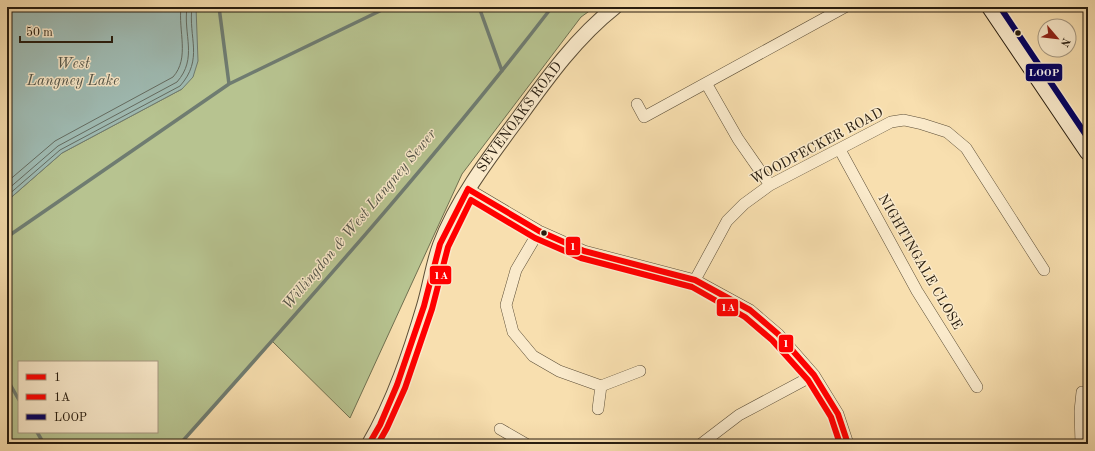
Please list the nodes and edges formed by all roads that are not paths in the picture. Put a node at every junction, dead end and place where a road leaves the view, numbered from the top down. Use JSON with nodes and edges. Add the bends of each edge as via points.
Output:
{"nodes":[{"id":1,"x":615,"y":7,"type":"edge"},
{"id":2,"x":845,"y":7,"type":"edge"},
{"id":3,"x":990,"y":7,"type":"edge"},
{"id":4,"x":706,"y":83,"type":"junction"},
{"id":5,"x":637,"y":104,"type":"dead end"},
{"id":6,"x":1085,"y":142,"type":"edge"},
{"id":7,"x":840,"y":150,"type":"junction"},
{"id":8,"x":770,"y":185,"type":"junction"},
{"id":9,"x":468,"y":189,"type":"junction"},
{"id":10,"x":539,"y":231,"type":"junction"},
{"id":11,"x":1044,"y":270,"type":"dead end"},
{"id":12,"x":695,"y":280,"type":"junction"},
{"id":13,"x":640,"y":371,"type":"dead end"},
{"id":14,"x":814,"y":375,"type":"junction"},
{"id":15,"x":601,"y":386,"type":"junction"},
{"id":16,"x":978,"y":387,"type":"dead end"},
{"id":17,"x":1082,"y":392,"type":"dead end"},
{"id":18,"x":598,"y":409,"type":"dead end"},
{"id":19,"x":500,"y":429,"type":"dead end"},
{"id":20,"x":512,"y":440,"type":"edge"},
{"id":21,"x":369,"y":444,"type":"edge"},
{"id":22,"x":526,"y":444,"type":"edge"},
{"id":23,"x":700,"y":444,"type":"edge"},
{"id":24,"x":848,"y":444,"type":"edge"},
{"id":25,"x":1081,"y":444,"type":"edge"}],
"edges":[{"from":1,"to":9,"type":"street","name":"SEVENOAKS ROAD","via":[[559,62]]},
{"from":2,"to":4,"type":"street"},
{"from":3,"to":6,"type":"main road"},
{"from":4,"to":5,"type":"street","via":[[644,117]]},
{"from":4,"to":8,"type":"street","via":[[738,139]]},
{"from":7,"to":8,"type":"street","name":"WOODPECKER ROAD"},
{"from":7,"to":11,"type":"street","name":"WOODPECKER ROAD","via":[[891,122],[904,120],[948,132],[966,148]]},
{"from":7,"to":16,"type":"street","name":"NIGHTINGALE CLOSE","via":[[917,291]]},
{"from":8,"to":12,"type":"street","name":"WOODPECKER ROAD","via":[[744,204],[727,221]]},
{"from":9,"to":10,"type":"street"},
{"from":9,"to":21,"type":"street","name":"SEVENOAKS ROAD","via":[[440,244],[424,306],[401,373],[380,425]]},
{"from":10,"to":12,"type":"street","via":[[584,251]]},
{"from":10,"to":15,"type":"street","via":[[516,270],[506,305],[513,332],[533,356],[559,371]]},
{"from":12,"to":14,"type":"street","via":[[750,310],[778,334]]},
{"from":13,"to":15,"type":"street"},
{"from":14,"to":23,"type":"street","via":[[739,415]]},
{"from":14,"to":24,"type":"street","via":[[838,414]]},
{"from":15,"to":18,"type":"street"},
{"from":17,"to":25,"type":"street"},
{"from":19,"to":20,"type":"street"},
{"from":20,"to":22,"type":"street"}]}
